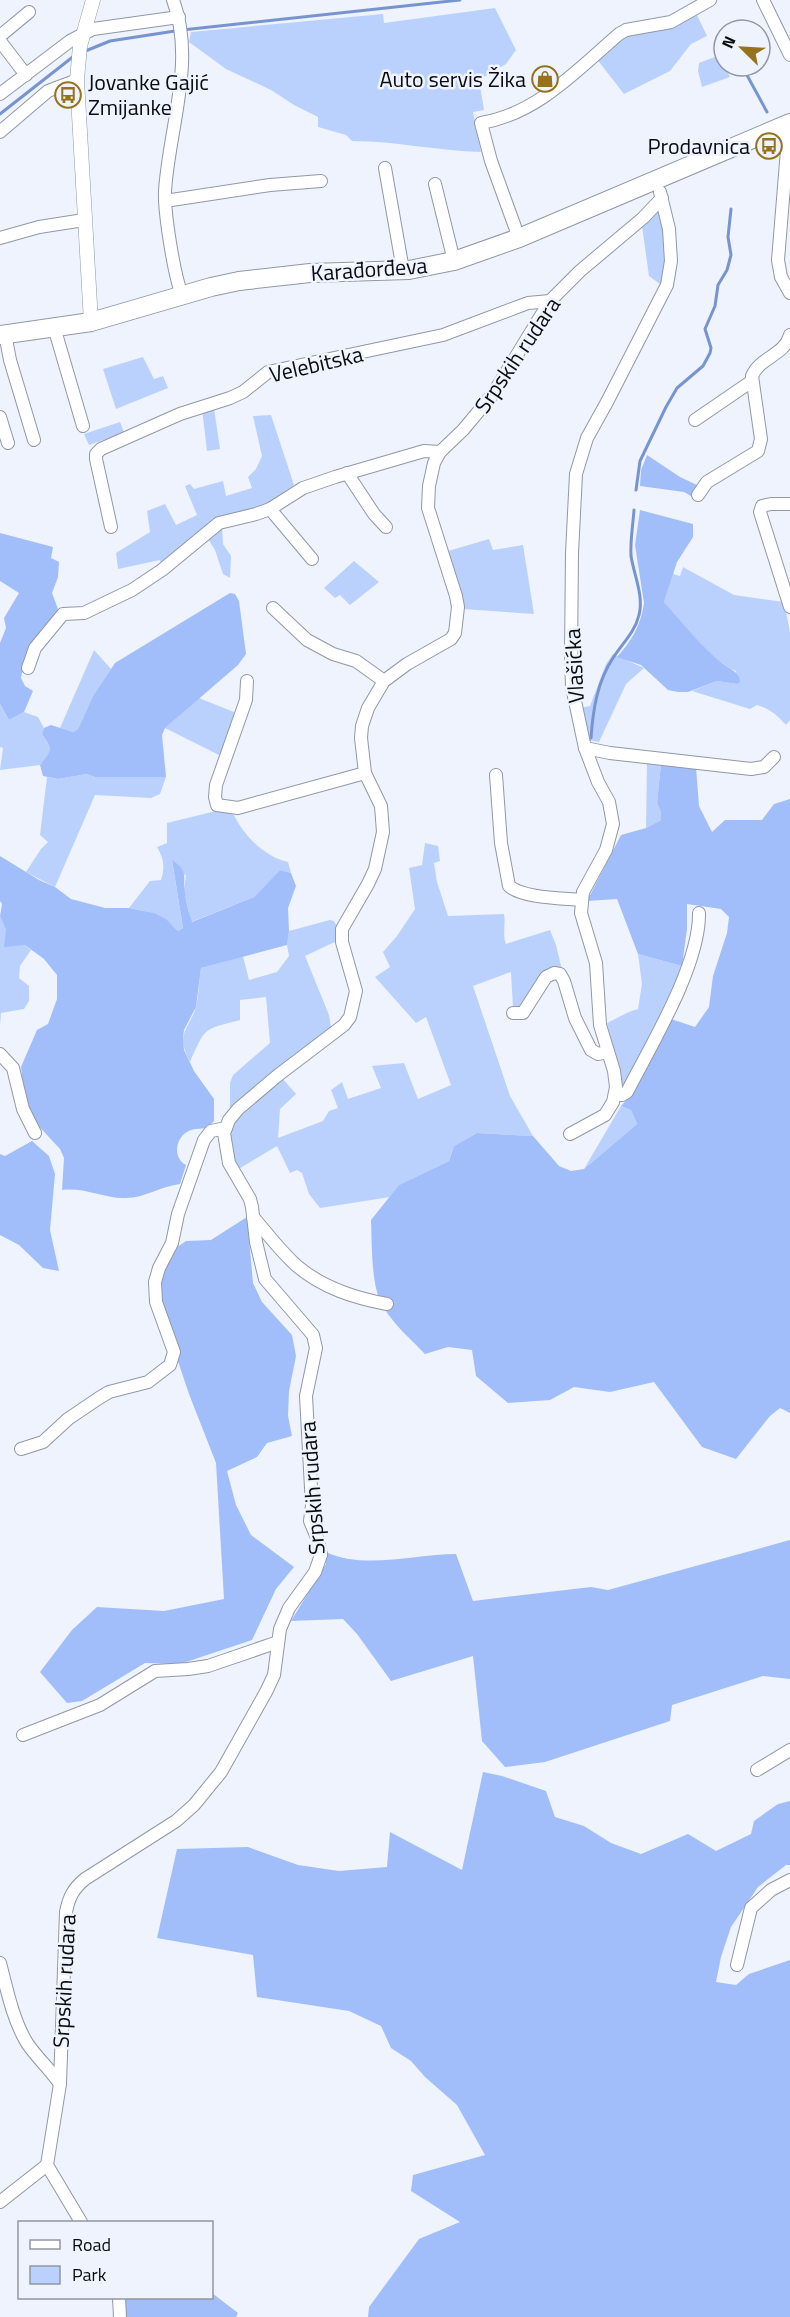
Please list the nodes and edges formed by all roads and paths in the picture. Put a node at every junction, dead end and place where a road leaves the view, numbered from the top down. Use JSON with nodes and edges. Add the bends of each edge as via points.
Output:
{"nodes":[{"id":1,"x":93,"y":0,"type":"edge"},
{"id":2,"x":172,"y":0,"type":"edge"},
{"id":3,"x":710,"y":0,"type":"edge"},
{"id":4,"x":763,"y":0,"type":"edge"},
{"id":5,"x":29,"y":12,"type":"dead end"},
{"id":6,"x":180,"y":20,"type":"junction"},
{"id":7,"x":0,"y":36,"type":"edge"},
{"id":8,"x":0,"y":41,"type":"edge"},
{"id":9,"x":81,"y":47,"type":"junction"},
{"id":10,"x":790,"y":54,"type":"edge"},
{"id":11,"x":26,"y":75,"type":"junction"},
{"id":12,"x":77,"y":80,"type":"junction"},
{"id":13,"x":0,"y":94,"type":"edge"},
{"id":14,"x":787,"y":124,"type":"edge"},
{"id":15,"x":0,"y":132,"type":"edge"},
{"id":16,"x":385,"y":168,"type":"dead end"},
{"id":17,"x":655,"y":180,"type":"junction"},
{"id":18,"x":321,"y":181,"type":"dead end"},
{"id":19,"x":435,"y":184,"type":"dead end"},
{"id":20,"x":662,"y":198,"type":"junction"},
{"id":21,"x":165,"y":201,"type":"junction"},
{"id":22,"x":84,"y":220,"type":"junction"},
{"id":23,"x":0,"y":238,"type":"edge"},
{"id":24,"x":519,"y":238,"type":"junction"},
{"id":25,"x":454,"y":261,"type":"junction"},
{"id":26,"x":403,"y":270,"type":"junction"},
{"id":27,"x":790,"y":294,"type":"edge"},
{"id":28,"x":182,"y":295,"type":"junction"},
{"id":29,"x":550,"y":302,"type":"junction"},
{"id":30,"x":91,"y":322,"type":"junction"},
{"id":31,"x":54,"y":327,"type":"junction"},
{"id":32,"x":3,"y":335,"type":"edge"},
{"id":33,"x":790,"y":335,"type":"edge"},
{"id":34,"x":752,"y":381,"type":"junction"},
{"id":35,"x":0,"y":417,"type":"edge"},
{"id":36,"x":696,"y":420,"type":"dead end"},
{"id":37,"x":83,"y":426,"type":"dead end"},
{"id":38,"x":34,"y":440,"type":"dead end"},
{"id":39,"x":8,"y":443,"type":"dead end"},
{"id":40,"x":440,"y":452,"type":"junction"},
{"id":41,"x":347,"y":473,"type":"junction"},
{"id":42,"x":698,"y":495,"type":"dead end"},
{"id":43,"x":790,"y":504,"type":"edge"},
{"id":44,"x":270,"y":509,"type":"junction"},
{"id":45,"x":111,"y":527,"type":"dead end"},
{"id":46,"x":386,"y":527,"type":"dead end"},
{"id":47,"x":312,"y":559,"type":"dead end"},
{"id":48,"x":784,"y":569,"type":"edge"},
{"id":49,"x":790,"y":607,"type":"edge"},
{"id":50,"x":273,"y":608,"type":"dead end"},
{"id":51,"x":28,"y":668,"type":"dead end"},
{"id":52,"x":247,"y":681,"type":"dead end"},
{"id":53,"x":384,"y":681,"type":"junction"},
{"id":54,"x":585,"y":748,"type":"junction"},
{"id":55,"x":774,"y":757,"type":"dead end"},
{"id":56,"x":366,"y":773,"type":"junction"},
{"id":57,"x":495,"y":775,"type":"dead end"},
{"id":58,"x":581,"y":900,"type":"junction"},
{"id":59,"x":699,"y":913,"type":"dead end"},
{"id":60,"x":513,"y":1012,"type":"dead end"},
{"id":61,"x":608,"y":1052,"type":"junction"},
{"id":62,"x":0,"y":1054,"type":"edge"},
{"id":63,"x":615,"y":1095,"type":"junction"},
{"id":64,"x":226,"y":1128,"type":"junction"},
{"id":65,"x":35,"y":1133,"type":"dead end"},
{"id":66,"x":570,"y":1134,"type":"dead end"},
{"id":67,"x":253,"y":1217,"type":"junction"},
{"id":68,"x":387,"y":1304,"type":"dead end"},
{"id":69,"x":21,"y":1449,"type":"dead end"},
{"id":70,"x":278,"y":1642,"type":"junction"},
{"id":71,"x":23,"y":1735,"type":"dead end"},
{"id":72,"x":790,"y":1750,"type":"edge"},
{"id":73,"x":757,"y":1770,"type":"dead end"},
{"id":74,"x":790,"y":1880,"type":"edge"},
{"id":75,"x":0,"y":1963,"type":"edge"},
{"id":76,"x":737,"y":1965,"type":"dead end"},
{"id":77,"x":60,"y":2084,"type":"junction"},
{"id":78,"x":47,"y":2165,"type":"junction"},
{"id":79,"x":0,"y":2202,"type":"edge"},
{"id":80,"x":80,"y":2221,"type":"edge"},
{"id":81,"x":119,"y":2299,"type":"edge"},
{"id":82,"x":120,"y":2317,"type":"edge"}],
"edges":[{"from":1,"to":9,"type":"street"},
{"from":2,"to":6,"type":"street"},
{"from":3,"to":24,"type":"street","via":[[671,22],[626,30],[537,102],[509,117],[481,123]]},
{"from":4,"to":10,"type":"street"},
{"from":5,"to":7,"type":"street"},
{"from":6,"to":9,"type":"street","via":[[93,29]]},
{"from":6,"to":21,"type":"street","via":[[182,61]]},
{"from":8,"to":11,"type":"street"},
{"from":9,"to":11,"type":"street"},
{"from":9,"to":12,"type":"street"},
{"from":11,"to":13,"type":"street"},
{"from":12,"to":15,"type":"street","via":[[48,91]]},
{"from":12,"to":22,"type":"street"},
{"from":14,"to":17,"type":"main road","name":"Karađorđeva"},
{"from":14,"to":27,"type":"street","via":[[778,260]]},
{"from":16,"to":26,"type":"street"},
{"from":17,"to":20,"type":"street","name":"Vlašićka"},
{"from":17,"to":24,"type":"main road","name":"Karađorđeva"},
{"from":18,"to":21,"type":"street"},
{"from":19,"to":25,"type":"street"},
{"from":20,"to":29,"type":"street","name":"Srpskih rudara"},
{"from":20,"to":54,"type":"street","name":"Vlašićka","via":[[670,238],[667,285],[587,438],[576,474],[570,656]]},
{"from":21,"to":28,"type":"street"},
{"from":22,"to":23,"type":"street"},
{"from":22,"to":30,"type":"street"},
{"from":24,"to":25,"type":"main road","name":"Karađorđeva"},
{"from":25,"to":26,"type":"main road","name":"Karađorđeva"},
{"from":26,"to":28,"type":"main road","name":"Karađorđeva","via":[[267,277]]},
{"from":28,"to":30,"type":"main road","name":"Karađorđeva"},
{"from":29,"to":40,"type":"street","name":"Srpskih rudara","via":[[494,394]]},
{"from":29,"to":45,"type":"street","name":"Velebitska","via":[[528,303],[443,335],[268,372],[243,392],[180,414],[102,449],[96,459]]},
{"from":30,"to":31,"type":"main road","name":"Karađorđeva"},
{"from":31,"to":32,"type":"main road","name":"Karađorđeva"},
{"from":31,"to":37,"type":"street"},
{"from":32,"to":38,"type":"street"},
{"from":33,"to":34,"type":"street","via":[[784,348],[757,368]]},
{"from":34,"to":36,"type":"street"},
{"from":34,"to":42,"type":"street","via":[[761,439],[759,451],[707,482]]},
{"from":35,"to":39,"type":"street"},
{"from":40,"to":41,"type":"street","via":[[424,451]]},
{"from":40,"to":53,"type":"street","name":"Srpskih rudara","via":[[432,471],[428,508],[456,596],[457,627],[451,639]]},
{"from":41,"to":44,"type":"street","via":[[303,488]]},
{"from":41,"to":46,"type":"street"},
{"from":43,"to":48,"type":"street","via":[[766,504],[760,508]]},
{"from":44,"to":47,"type":"street"},
{"from":44,"to":51,"type":"street","via":[[219,523],[132,590],[84,613],[63,614],[35,648]]},
{"from":48,"to":49,"type":"street"},
{"from":50,"to":53,"type":"street","via":[[307,640],[356,661]]},
{"from":52,"to":56,"type":"street","via":[[246,700],[216,785],[217,805],[238,808]]},
{"from":53,"to":56,"type":"street","name":"Srpskih rudara","via":[[362,726]]},
{"from":54,"to":55,"type":"street","via":[[751,769],[764,767]]},
{"from":54,"to":58,"type":"street","name":"Vlašićka","via":[[609,802],[613,824],[610,841]]},
{"from":56,"to":64,"type":"street","name":"Srpskih rudara","via":[[381,806],[383,832],[369,884],[342,929],[356,991],[350,1017],[238,1109]]},
{"from":57,"to":58,"type":"street","via":[[509,886],[515,891]]},
{"from":58,"to":61,"type":"street","via":[[582,918],[598,972],[600,1024]]},
{"from":59,"to":63,"type":"street","via":[[694,950],[670,1007],[627,1092]]},
{"from":60,"to":61,"type":"street","via":[[523,1013],[546,977],[560,974],[591,1050],[598,1054]]},
{"from":61,"to":63,"type":"street","via":[[616,1080]]},
{"from":62,"to":65,"type":"street","via":[[14,1068],[23,1109]]},
{"from":63,"to":66,"type":"street","via":[[605,1115]]},
{"from":64,"to":67,"type":"street","name":"Srpskih rudara","via":[[227,1157],[250,1199]]},
{"from":64,"to":69,"type":"street","via":[[211,1131],[204,1140],[177,1214],[172,1243],[156,1275],[154,1294],[174,1352],[170,1365],[148,1382],[109,1392],[68,1419],[43,1442]]},
{"from":67,"to":68,"type":"street","via":[[297,1266],[357,1299]]},
{"from":67,"to":70,"type":"street","name":"Srpskih rudara","via":[[265,1279],[313,1335],[316,1348],[306,1396],[310,1521],[321,1555],[315,1572],[289,1608]]},
{"from":70,"to":71,"type":"street","via":[[208,1666],[155,1671],[99,1705]]},
{"from":70,"to":77,"type":"street","name":"Srpskih rudara","via":[[270,1683],[221,1772],[194,1805],[176,1821],[85,1879],[70,1896],[66,1912]]},
{"from":72,"to":73,"type":"street"},
{"from":74,"to":76,"type":"street","via":[[751,1908]]},
{"from":75,"to":77,"type":"street","via":[[18,2027]]},
{"from":77,"to":78,"type":"street","name":"Srpskih rudara"},
{"from":78,"to":79,"type":"street"},
{"from":78,"to":80,"type":"street"},
{"from":81,"to":82,"type":"street"}]}
